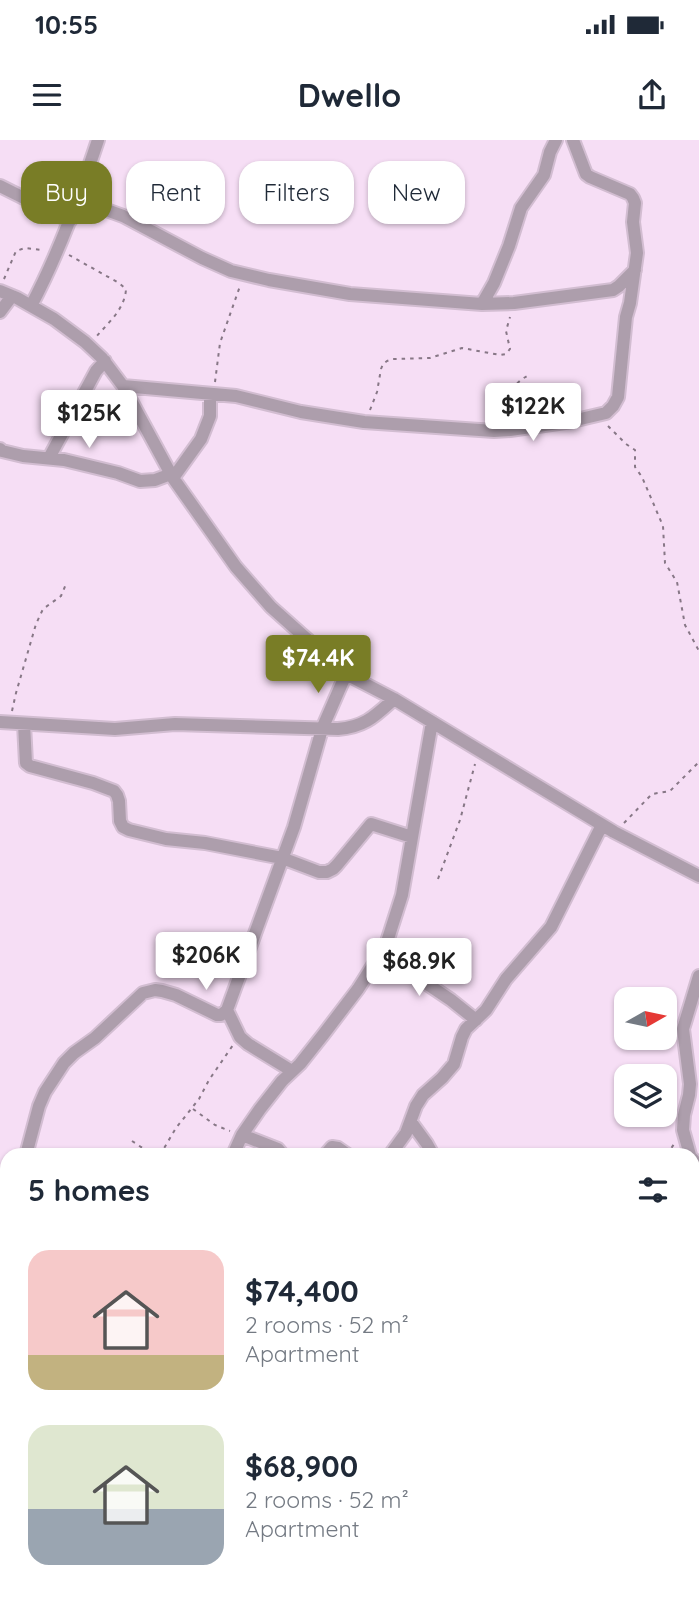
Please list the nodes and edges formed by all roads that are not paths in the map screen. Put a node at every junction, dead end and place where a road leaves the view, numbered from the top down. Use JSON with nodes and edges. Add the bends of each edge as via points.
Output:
{"nodes":[{"id":1,"x":98,"y":140,"type":"edge"},
{"id":2,"x":556,"y":140,"type":"edge"},
{"id":3,"x":573,"y":140,"type":"edge"},
{"id":4,"x":91,"y":161,"type":"edge"},
{"id":5,"x":0,"y":186,"type":"edge"},
{"id":6,"x":21,"y":194,"type":"edge"},
{"id":7,"x":112,"y":212,"type":"edge"},
{"id":8,"x":68,"y":224,"type":"edge"},
{"id":9,"x":635,"y":270,"type":"junction"},
{"id":10,"x":5,"y":288,"type":"edge"},
{"id":11,"x":613,"y":290,"type":"junction"},
{"id":12,"x":630,"y":303,"type":"junction"},
{"id":13,"x":482,"y":304,"type":"junction"},
{"id":14,"x":32,"y":306,"type":"junction"},
{"id":15,"x":0,"y":312,"type":"edge"},
{"id":16,"x":104,"y":361,"type":"junction"},
{"id":17,"x":123,"y":386,"type":"junction"},
{"id":18,"x":211,"y":394,"type":"junction"},
{"id":19,"x":0,"y":449,"type":"edge"},
{"id":20,"x":49,"y":458,"type":"junction"},
{"id":21,"x":172,"y":476,"type":"junction"},
{"id":22,"x":346,"y":674,"type":"junction"},
{"id":23,"x":394,"y":699,"type":"junction"},
{"id":24,"x":432,"y":722,"type":"junction"},
{"id":25,"x":5,"y":723,"type":"edge"},
{"id":26,"x":24,"y":724,"type":"junction"},
{"id":27,"x":322,"y":729,"type":"junction"},
{"id":28,"x":602,"y":825,"type":"junction"},
{"id":29,"x":412,"y":837,"type":"junction"},
{"id":30,"x":282,"y":858,"type":"junction"},
{"id":31,"x":699,"y":876,"type":"edge"},
{"id":32,"x":381,"y":953,"type":"junction"},
{"id":33,"x":699,"y":976,"type":"edge"},
{"id":34,"x":227,"y":1010,"type":"junction"},
{"id":35,"x":476,"y":1020,"type":"junction"},
{"id":36,"x":292,"y":1071,"type":"junction"},
{"id":37,"x":411,"y":1122,"type":"junction"},
{"id":38,"x":242,"y":1135,"type":"junction"},
{"id":39,"x":28,"y":1148,"type":"edge"},
{"id":40,"x":236,"y":1148,"type":"edge"},
{"id":41,"x":275,"y":1148,"type":"edge"},
{"id":42,"x":394,"y":1148,"type":"edge"},
{"id":43,"x":429,"y":1148,"type":"edge"},
{"id":44,"x":689,"y":1148,"type":"edge"}],
"edges":[{"from":1,"to":4,"type":"street"},
{"from":2,"to":13,"type":"street","via":[[544,175],[521,208]]},
{"from":3,"to":9,"type":"street","via":[[586,174],[633,198]]},
{"from":5,"to":6,"type":"street"},
{"from":7,"to":13,"type":"street","via":[[243,275],[350,294]]},
{"from":8,"to":14,"type":"street"},
{"from":9,"to":11,"type":"street"},
{"from":9,"to":12,"type":"street"},
{"from":10,"to":14,"type":"street"},
{"from":10,"to":15,"type":"street"},
{"from":11,"to":12,"type":"street"},
{"from":11,"to":13,"type":"street"},
{"from":12,"to":18,"type":"street","via":[[618,397],[606,412],[592,416],[510,430],[471,430],[364,422]]},
{"from":14,"to":16,"type":"street"},
{"from":16,"to":17,"type":"street"},
{"from":16,"to":20,"type":"street"},
{"from":17,"to":18,"type":"street"},
{"from":17,"to":21,"type":"street"},
{"from":18,"to":21,"type":"street","via":[[210,416],[201,439]]},
{"from":19,"to":20,"type":"street"},
{"from":20,"to":21,"type":"street","via":[[140,481]]},
{"from":21,"to":22,"type":"street","via":[[252,587]]},
{"from":22,"to":23,"type":"street"},
{"from":22,"to":27,"type":"street"},
{"from":23,"to":24,"type":"street"},
{"from":23,"to":27,"type":"street","via":[[366,723]]},
{"from":24,"to":28,"type":"street"},
{"from":24,"to":29,"type":"street"},
{"from":25,"to":26,"type":"street"},
{"from":26,"to":27,"type":"street"},
{"from":26,"to":30,"type":"street","via":[[26,763],[114,791],[123,827],[166,839]]},
{"from":27,"to":30,"type":"street"},
{"from":28,"to":31,"type":"street"},
{"from":28,"to":35,"type":"street","via":[[551,927]]},
{"from":29,"to":30,"type":"street","via":[[371,824],[327,872]]},
{"from":29,"to":32,"type":"street","via":[[397,914]]},
{"from":30,"to":34,"type":"street"},
{"from":32,"to":35,"type":"street"},
{"from":32,"to":36,"type":"street"},
{"from":33,"to":44,"type":"street","via":[[683,1029],[690,1084],[683,1130]]},
{"from":34,"to":36,"type":"street","via":[[240,1037]]},
{"from":34,"to":39,"type":"street","via":[[217,1015],[162,990],[143,993],[64,1063],[39,1106]]},
{"from":35,"to":37,"type":"street","via":[[462,1037],[454,1064],[423,1096]]},
{"from":36,"to":38,"type":"street"},
{"from":37,"to":42,"type":"street"},
{"from":37,"to":43,"type":"street"},
{"from":38,"to":40,"type":"street"},
{"from":38,"to":41,"type":"street"}]}
